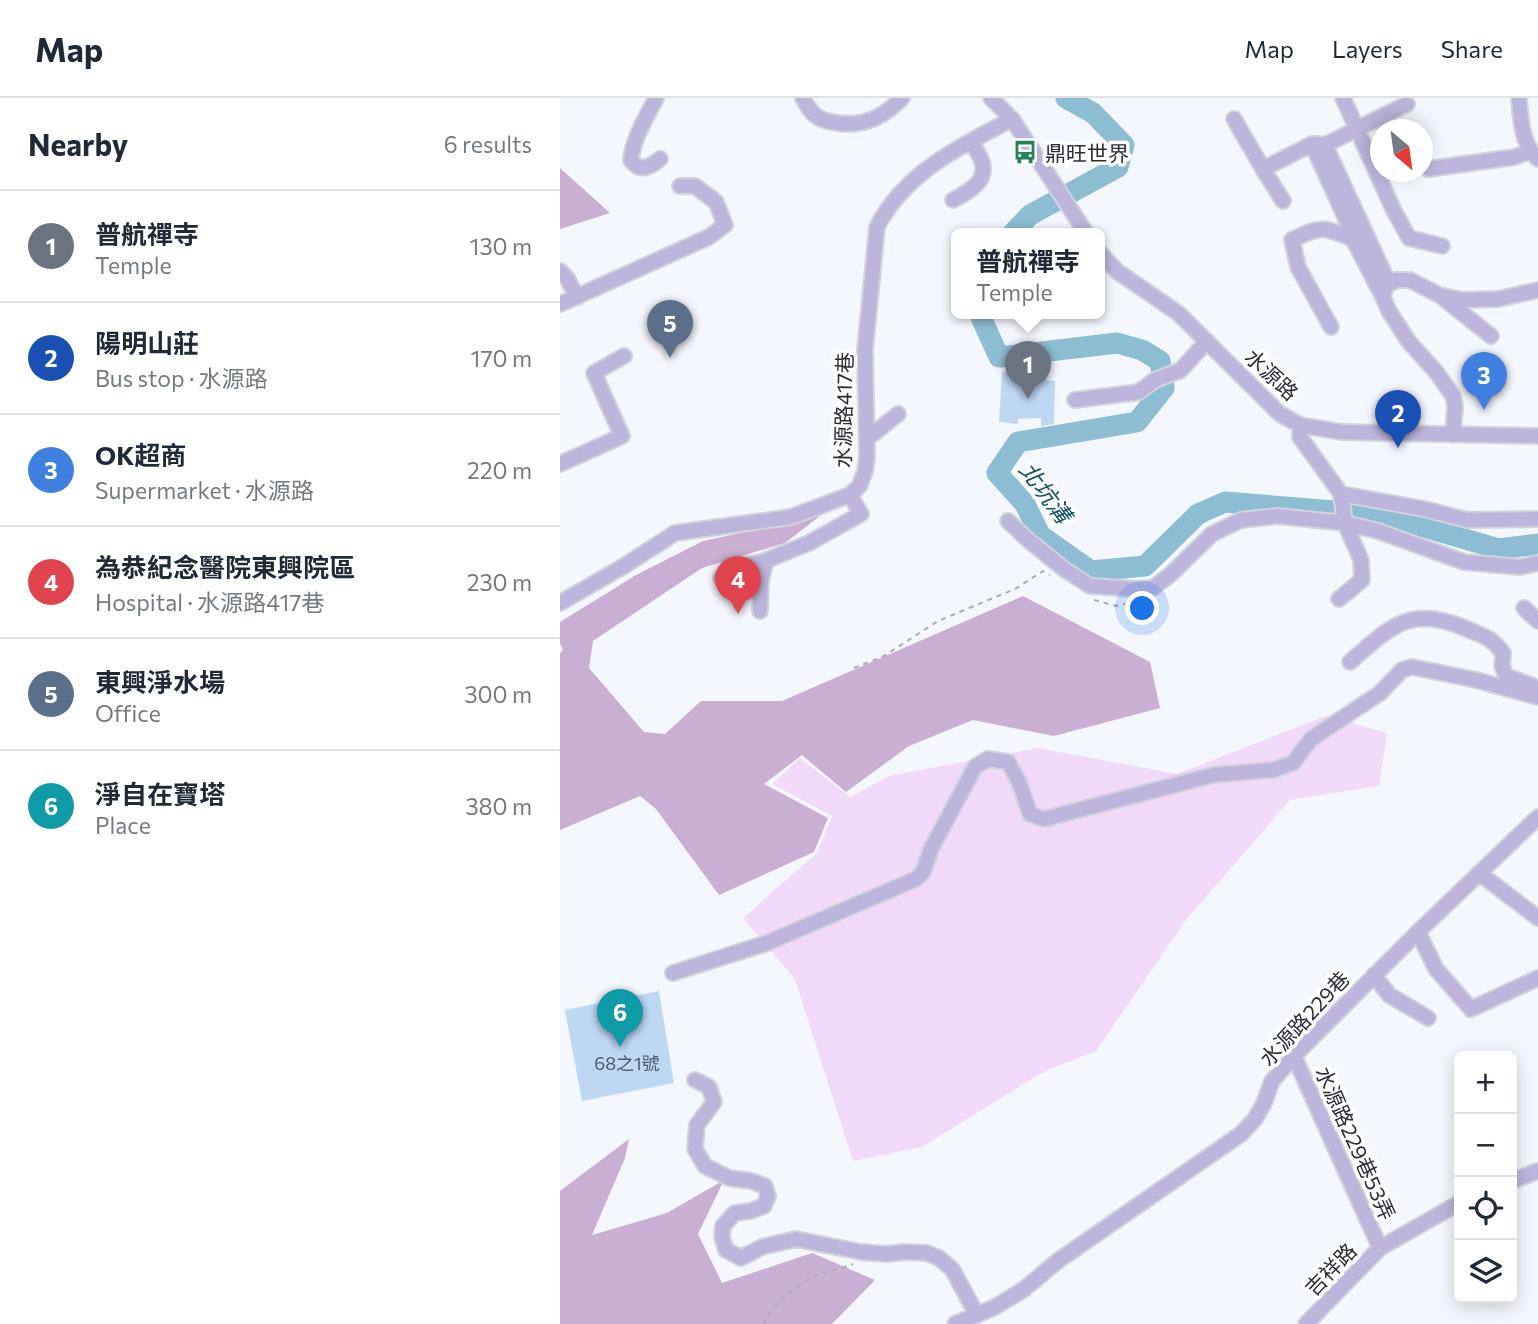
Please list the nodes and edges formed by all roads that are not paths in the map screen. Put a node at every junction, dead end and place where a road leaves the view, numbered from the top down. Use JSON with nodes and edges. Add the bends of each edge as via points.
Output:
{"nodes":[{"id":1,"x":656,"y":98,"type":"edge"},
{"id":2,"x":803,"y":98,"type":"edge"},
{"id":3,"x":902,"y":98,"type":"edge"},
{"id":4,"x":991,"y":98,"type":"edge"},
{"id":5,"x":1343,"y":98,"type":"edge"},
{"id":6,"x":1519,"y":98,"type":"edge"},
{"id":7,"x":1407,"y":104,"type":"dead end"},
{"id":8,"x":1012,"y":119,"type":"junction"},
{"id":9,"x":1234,"y":119,"type":"dead end"},
{"id":10,"x":1356,"y":129,"type":"junction"},
{"id":11,"x":971,"y":141,"type":"junction"},
{"id":12,"x":1318,"y":144,"type":"junction"},
{"id":13,"x":1534,"y":155,"type":"edge"},
{"id":14,"x":660,"y":159,"type":"dead end"},
{"id":15,"x":1433,"y":168,"type":"edge"},
{"id":16,"x":1263,"y":169,"type":"junction"},
{"id":17,"x":680,"y":186,"type":"dead end"},
{"id":18,"x":953,"y":200,"type":"dead end"},
{"id":19,"x":1283,"y":201,"type":"dead end"},
{"id":20,"x":1083,"y":228,"type":"edge"},
{"id":21,"x":1359,"y":236,"type":"junction"},
{"id":22,"x":1442,"y":246,"type":"dead end"},
{"id":23,"x":1105,"y":258,"type":"edge"},
{"id":24,"x":560,"y":271,"type":"edge"},
{"id":25,"x":1386,"y":290,"type":"junction"},
{"id":26,"x":1538,"y":290,"type":"edge"},
{"id":27,"x":1439,"y":295,"type":"junction"},
{"id":28,"x":577,"y":297,"type":"junction"},
{"id":29,"x":560,"y":304,"type":"edge"},
{"id":30,"x":1331,"y":327,"type":"dead end"},
{"id":31,"x":1491,"y":336,"type":"dead end"},
{"id":32,"x":1207,"y":341,"type":"junction"},
{"id":33,"x":624,"y":356,"type":"dead end"},
{"id":34,"x":1075,"y":400,"type":"dead end"},
{"id":35,"x":898,"y":414,"type":"dead end"},
{"id":36,"x":1300,"y":425,"type":"junction"},
{"id":37,"x":1453,"y":435,"type":"junction"},
{"id":38,"x":1538,"y":436,"type":"edge"},
{"id":39,"x":868,"y":438,"type":"junction"},
{"id":40,"x":560,"y":464,"type":"edge"},
{"id":41,"x":1341,"y":494,"type":"junction"},
{"id":42,"x":850,"y":495,"type":"junction"},
{"id":43,"x":1538,"y":519,"type":"edge"},
{"id":44,"x":1009,"y":521,"type":"dead end"},
{"id":45,"x":1345,"y":523,"type":"junction"},
{"id":46,"x":766,"y":560,"type":"junction"},
{"id":47,"x":1538,"y":564,"type":"edge"},
{"id":48,"x":721,"y":578,"type":"dead end"},
{"id":49,"x":1339,"y":600,"type":"dead end"},
{"id":50,"x":560,"y":603,"type":"edge"},
{"id":51,"x":1524,"y":608,"type":"dead end"},
{"id":52,"x":760,"y":611,"type":"dead end"},
{"id":53,"x":1538,"y":621,"type":"edge"},
{"id":54,"x":1350,"y":662,"type":"dead end"},
{"id":55,"x":1538,"y":688,"type":"edge"},
{"id":56,"x":1538,"y":697,"type":"edge"},
{"id":57,"x":1538,"y":817,"type":"edge"},
{"id":58,"x":1479,"y":873,"type":"junction"},
{"id":59,"x":1538,"y":918,"type":"edge"},
{"id":60,"x":1418,"y":932,"type":"junction"},
{"id":61,"x":673,"y":973,"type":"dead end"},
{"id":62,"x":1374,"y":975,"type":"junction"},
{"id":63,"x":1538,"y":978,"type":"edge"},
{"id":64,"x":1428,"y":1018,"type":"dead end"},
{"id":65,"x":1294,"y":1056,"type":"junction"},
{"id":66,"x":695,"y":1080,"type":"dead end"},
{"id":67,"x":1538,"y":1171,"type":"edge"},
{"id":68,"x":1517,"y":1179,"type":"edge"},
{"id":69,"x":1454,"y":1206,"type":"edge"},
{"id":70,"x":1380,"y":1248,"type":"junction"},
{"id":71,"x":977,"y":1315,"type":"junction"},
{"id":72,"x":955,"y":1324,"type":"edge"},
{"id":73,"x":1306,"y":1324,"type":"edge"}],
"edges":[{"from":1,"to":14,"type":"street","via":[[631,160],[642,169]]},
{"from":2,"to":3,"type":"street","via":[[816,116],[847,124],[877,119]]},
{"from":4,"to":8,"type":"street"},
{"from":5,"to":10,"type":"street"},
{"from":6,"to":13,"type":"street","via":[[1524,137]]},
{"from":7,"to":10,"type":"street"},
{"from":8,"to":11,"type":"street","name":"水源路417巷"},
{"from":8,"to":20,"type":"street"},
{"from":9,"to":16,"type":"street"},
{"from":10,"to":12,"type":"street"},
{"from":10,"to":22,"type":"street","via":[[1409,238]]},
{"from":11,"to":18,"type":"street","via":[[983,174],[975,187]]},
{"from":11,"to":39,"type":"street","name":"水源路417巷","via":[[909,183],[877,227],[865,350]]},
{"from":12,"to":16,"type":"street"},
{"from":12,"to":21,"type":"street"},
{"from":13,"to":15,"type":"street"},
{"from":16,"to":19,"type":"street"},
{"from":17,"to":28,"type":"street","via":[[695,186],[716,202],[724,225],[709,237]]},
{"from":21,"to":25,"type":"street"},
{"from":21,"to":30,"type":"street","via":[[1324,228],[1292,240],[1298,267]]},
{"from":23,"to":32,"type":"street","name":"水源路"},
{"from":24,"to":28,"type":"street"},
{"from":25,"to":27,"type":"street","via":[[1396,280],[1410,280]]},
{"from":25,"to":37,"type":"street","via":[[1388,311],[1453,396]]},
{"from":26,"to":27,"type":"street","via":[[1498,299]]},
{"from":27,"to":31,"type":"street"},
{"from":28,"to":29,"type":"street"},
{"from":32,"to":34,"type":"street","via":[[1181,370],[1154,380],[1139,393]]},
{"from":32,"to":36,"type":"street","name":"水源路","via":[[1280,414]]},
{"from":33,"to":40,"type":"street","via":[[594,373],[622,436]]},
{"from":35,"to":39,"type":"street"},
{"from":36,"to":37,"type":"street","name":"水源路","via":[[1341,432]]},
{"from":36,"to":41,"type":"street","via":[[1300,437]]},
{"from":37,"to":38,"type":"street","name":"水源路"},
{"from":39,"to":42,"type":"street","name":"水源路417巷","via":[[865,471]]},
{"from":41,"to":43,"type":"street","via":[[1467,520]]},
{"from":41,"to":45,"type":"street"},
{"from":42,"to":46,"type":"street","via":[[861,514]]},
{"from":42,"to":50,"type":"street","name":"水源路417巷","via":[[791,517],[675,533]]},
{"from":44,"to":45,"type":"street","via":[[1027,540],[1090,586],[1137,589],[1153,587],[1212,534],[1241,520],[1278,516]]},
{"from":45,"to":47,"type":"street","via":[[1464,562]]},
{"from":45,"to":49,"type":"street","via":[[1361,560],[1362,580]]},
{"from":46,"to":48,"type":"street","via":[[733,568]]},
{"from":46,"to":52,"type":"street"},
{"from":51,"to":53,"type":"street"},
{"from":54,"to":55,"type":"street","via":[[1393,627],[1436,618],[1494,641],[1503,653],[1506,676]]},
{"from":56,"to":61,"type":"street","via":[[1412,667],[1311,739],[1293,763],[1273,770],[1213,775],[1044,820],[1030,814],[1008,761],[988,759],[975,767],[916,879],[767,943]]},
{"from":57,"to":58,"type":"street","name":"水源路229巷"},
{"from":58,"to":59,"type":"street"},
{"from":58,"to":60,"type":"street","name":"水源路229巷"},
{"from":60,"to":62,"type":"street","name":"水源路229巷"},
{"from":60,"to":63,"type":"street","via":[[1436,969],[1471,1009]]},
{"from":62,"to":64,"type":"street","via":[[1389,995]]},
{"from":62,"to":65,"type":"street","name":"水源路229巷"},
{"from":65,"to":70,"type":"street","name":"水源路229巷53弄"},
{"from":65,"to":71,"type":"street","name":"水源路229巷","via":[[1272,1081],[1265,1103],[1241,1134],[1023,1290]]},
{"from":66,"to":71,"type":"street","via":[[709,1087],[714,1102],[697,1125],[695,1149],[705,1166],[729,1178],[765,1186],[768,1196],[764,1206],[735,1213],[723,1226],[726,1250],[741,1258],[762,1247],[796,1239],[887,1254],[927,1253],[952,1269]]},
{"from":67,"to":68,"type":"street"},
{"from":69,"to":70,"type":"street","name":"吉祥路"},
{"from":70,"to":73,"type":"street","name":"吉祥路"},
{"from":71,"to":72,"type":"street","name":"水源路229巷"}]}
